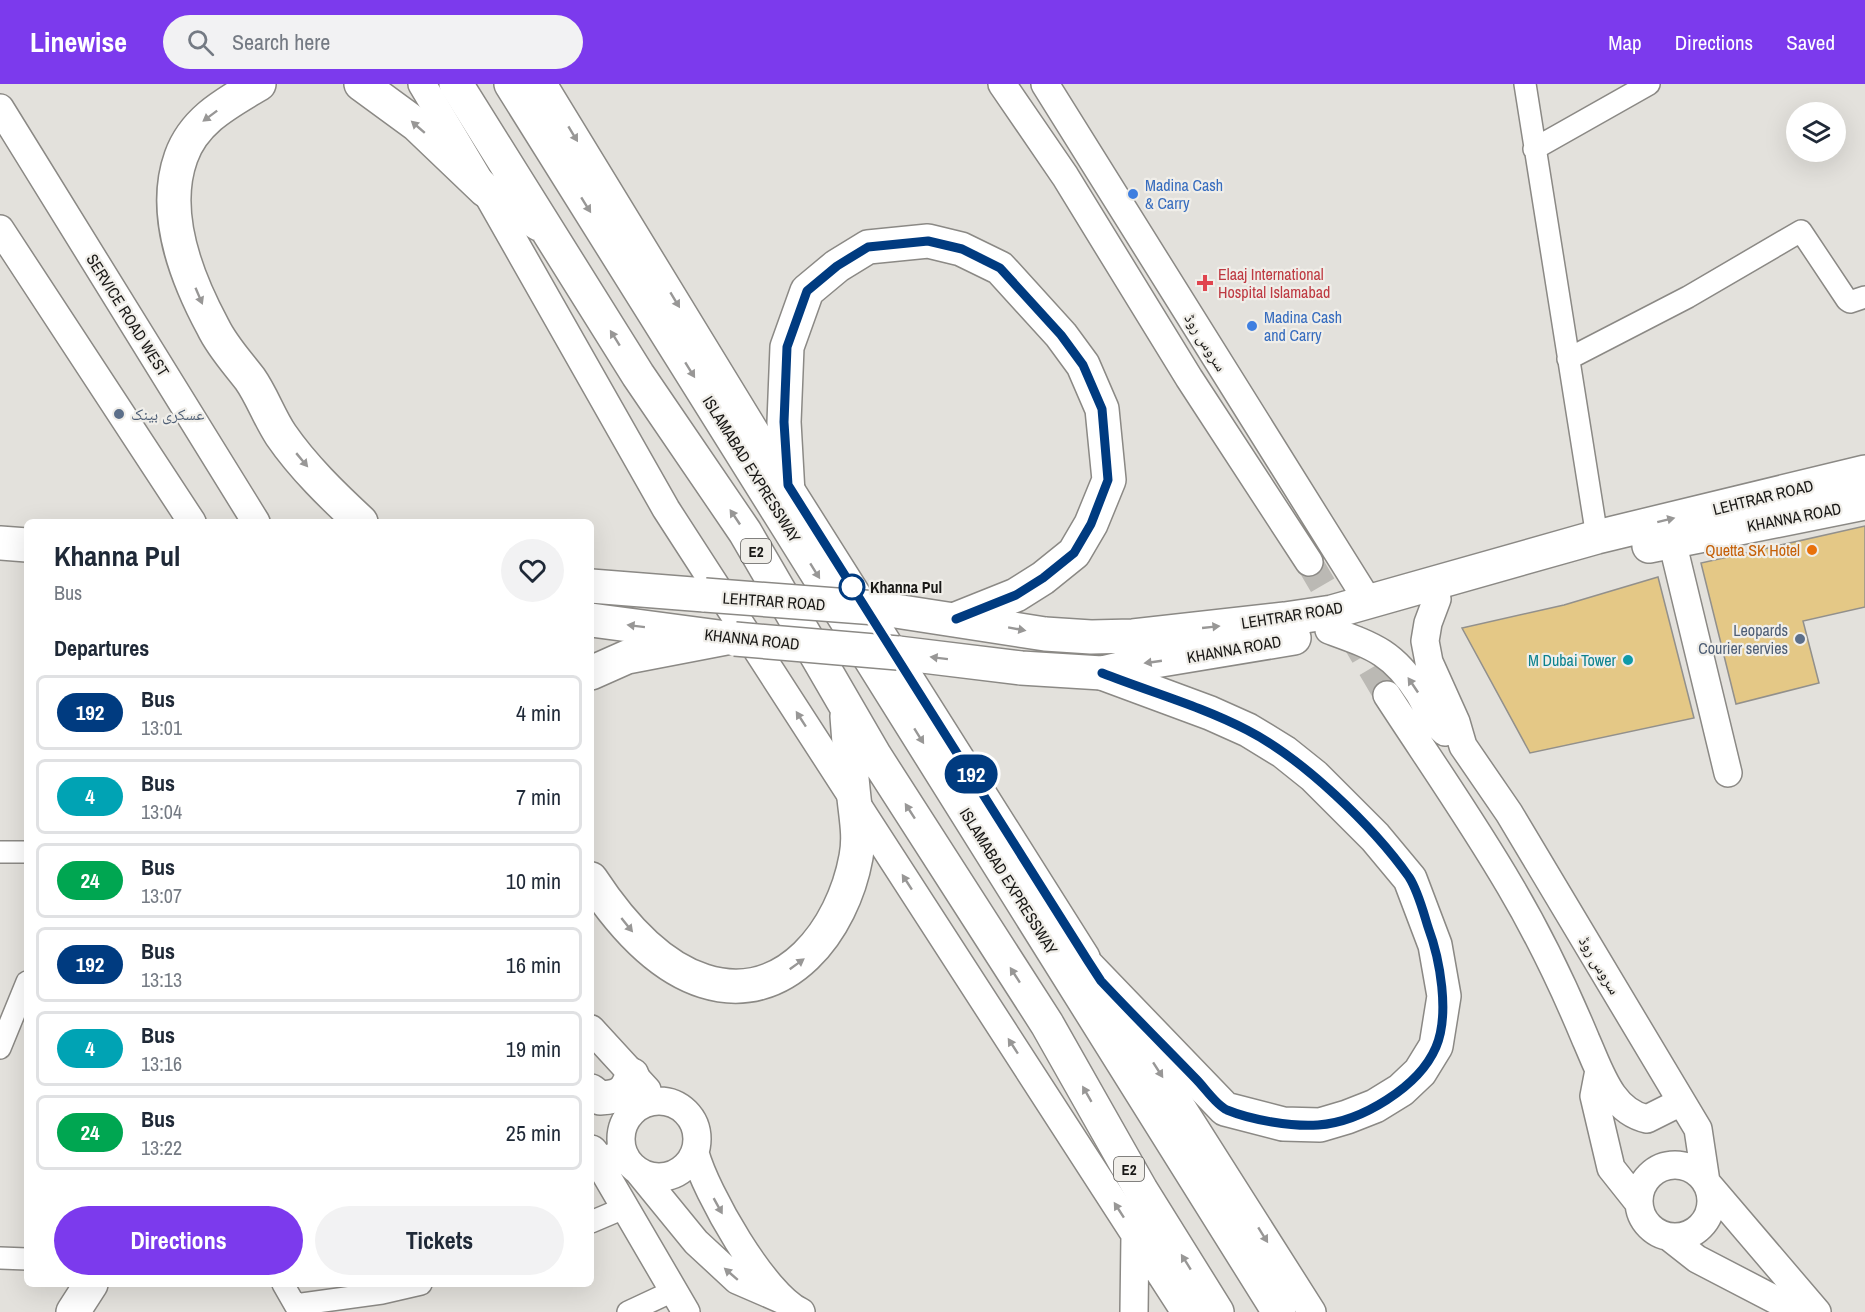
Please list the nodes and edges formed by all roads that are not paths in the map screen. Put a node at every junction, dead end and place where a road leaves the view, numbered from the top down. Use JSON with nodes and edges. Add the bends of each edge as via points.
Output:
{"nodes":[{"id":1,"x":259,"y":84,"type":"edge"},
{"id":2,"x":361,"y":84,"type":"edge"},
{"id":3,"x":422,"y":84,"type":"edge"},
{"id":4,"x":456,"y":84,"type":"edge"},
{"id":5,"x":511,"y":84,"type":"edge"},
{"id":6,"x":543,"y":84,"type":"edge"},
{"id":7,"x":1002,"y":84,"type":"edge"},
{"id":8,"x":1045,"y":84,"type":"edge"},
{"id":9,"x":1525,"y":84,"type":"edge"},
{"id":10,"x":1649,"y":84,"type":"edge"},
{"id":11,"x":0,"y":108,"type":"edge"},
{"id":12,"x":1534,"y":149,"type":"junction"},
{"id":13,"x":485,"y":190,"type":"junction"},
{"id":14,"x":545,"y":228,"type":"junction"},
{"id":15,"x":0,"y":229,"type":"edge"},
{"id":16,"x":1865,"y":297,"type":"edge"},
{"id":17,"x":1568,"y":358,"type":"junction"},
{"id":18,"x":1865,"y":472,"type":"edge"},
{"id":19,"x":788,"y":485,"type":"junction"},
{"id":20,"x":1865,"y":503,"type":"edge"},
{"id":21,"x":190,"y":519,"type":"edge"},
{"id":22,"x":254,"y":519,"type":"edge"},
{"id":23,"x":358,"y":519,"type":"edge"},
{"id":24,"x":790,"y":530,"type":"junction"},
{"id":25,"x":1597,"y":537,"type":"junction"},
{"id":26,"x":1672,"y":541,"type":"junction"},
{"id":27,"x":0,"y":543,"type":"edge"},
{"id":28,"x":24,"y":545,"type":"edge"},
{"id":29,"x":1309,"y":562,"type":"tunnel mouth"},
{"id":30,"x":594,"y":586,"type":"edge"},
{"id":31,"x":1437,"y":598,"type":"junction"},
{"id":32,"x":1368,"y":601,"type":"junction"},
{"id":33,"x":956,"y":619,"type":"junction"},
{"id":34,"x":594,"y":620,"type":"edge"},
{"id":35,"x":1329,"y":630,"type":"junction"},
{"id":36,"x":731,"y":638,"type":"junction"},
{"id":37,"x":594,"y":672,"type":"edge"},
{"id":38,"x":1102,"y":673,"type":"junction"},
{"id":39,"x":1387,"y":695,"type":"tunnel mouth"},
{"id":40,"x":846,"y":705,"type":"junction"},
{"id":41,"x":1462,"y":746,"type":"junction"},
{"id":42,"x":1728,"y":773,"type":"dead end"},
{"id":43,"x":854,"y":800,"type":"junction"},
{"id":44,"x":0,"y":852,"type":"edge"},
{"id":45,"x":24,"y":852,"type":"edge"},
{"id":46,"x":594,"y":883,"type":"edge"},
{"id":47,"x":1011,"y":884,"type":"junction"},
{"id":48,"x":1101,"y":981,"type":"junction"},
{"id":49,"x":24,"y":989,"type":"edge"},
{"id":50,"x":594,"y":1032,"type":"edge"},
{"id":51,"x":0,"y":1048,"type":"edge"},
{"id":52,"x":1599,"y":1070,"type":"junction"},
{"id":53,"x":632,"y":1075,"type":"junction"},
{"id":54,"x":594,"y":1093,"type":"edge"},
{"id":55,"x":658,"y":1101,"type":"junction"},
{"id":56,"x":1681,"y":1102,"type":"junction"},
{"id":57,"x":695,"y":1153,"type":"junction"},
{"id":58,"x":613,"y":1160,"type":"edge"},
{"id":59,"x":1706,"y":1182,"type":"junction"},
{"id":60,"x":1638,"y":1202,"type":"junction"},
{"id":61,"x":624,"y":1208,"type":"junction"},
{"id":62,"x":594,"y":1221,"type":"edge"},
{"id":63,"x":1135,"y":1234,"type":"junction"},
{"id":64,"x":1669,"y":1237,"type":"junction"},
{"id":65,"x":0,"y":1258,"type":"edge"},
{"id":66,"x":24,"y":1259,"type":"edge"},
{"id":67,"x":70,"y":1287,"type":"edge"},
{"id":68,"x":89,"y":1287,"type":"edge"},
{"id":69,"x":285,"y":1287,"type":"edge"},
{"id":70,"x":408,"y":1287,"type":"edge"},
{"id":71,"x":679,"y":1301,"type":"edge"},
{"id":72,"x":791,"y":1308,"type":"edge"},
{"id":73,"x":297,"y":1309,"type":"edge"},
{"id":74,"x":55,"y":1312,"type":"edge"},
{"id":75,"x":73,"y":1312,"type":"edge"},
{"id":76,"x":628,"y":1312,"type":"edge"},
{"id":77,"x":1134,"y":1312,"type":"edge"},
{"id":78,"x":1185,"y":1312,"type":"edge"},
{"id":79,"x":1217,"y":1312,"type":"edge"},
{"id":80,"x":1279,"y":1312,"type":"edge"},
{"id":81,"x":1312,"y":1312,"type":"edge"},
{"id":82,"x":1799,"y":1312,"type":"edge"},
{"id":83,"x":1817,"y":1312,"type":"edge"}],
"edges":[{"from":1,"to":23,"type":"main road","one_way":true,"via":[[200,123],[181,156],[173,194],[180,247],[213,328],[249,379],[281,435]]},
{"from":13,"to":2,"type":"main road","one_way":true,"via":[[417,125]]},
{"from":3,"to":13,"type":"street"},
{"from":4,"to":14,"type":"main road","number":"E2"},
{"from":5,"to":24,"type":"main road","name":"ISLAMABAD EXPRESSWAY","number":"E2","one_way":true},
{"from":6,"to":19,"type":"street","one_way":true},
{"from":7,"to":29,"type":"street","via":[[1065,176],[1189,378]]},
{"from":8,"to":32,"type":"street","name":"سروس روڈ"},
{"from":9,"to":12,"type":"street"},
{"from":10,"to":12,"type":"street"},
{"from":11,"to":22,"type":"street","name":"SERVICE ROAD WEST"},
{"from":12,"to":17,"type":"street"},
{"from":13,"to":14,"type":"main road"},
{"from":43,"to":13,"type":"street","one_way":true,"via":[[666,509]]},
{"from":40,"to":14,"type":"main road","number":"E2","one_way":true,"via":[[745,532],[638,375]]},
{"from":15,"to":21,"type":"street"},
{"from":16,"to":17,"type":"street","via":[[1847,300],[1801,231],[1688,297]]},
{"from":17,"to":25,"type":"street"},
{"from":25,"to":18,"type":"main road","name":"LEHTRAR ROAD","one_way":true},
{"from":19,"to":24,"type":"main road"},
{"from":19,"to":33,"type":"main road","via":[[784,422],[787,347],[807,291],[868,247],[928,241],[962,249],[1000,268],[1083,365],[1102,409],[1108,480],[1091,524],[1074,553],[1016,595]]},
{"from":19,"to":48,"type":"street"},
{"from":20,"to":26,"type":"main road","name":"KHANNA ROAD"},
{"from":24,"to":47,"type":"main road","name":"ISLAMABAD EXPRESSWAY","number":"E2","one_way":true},
{"from":25,"to":32,"type":"main road","name":"LEHTRAR ROAD"},
{"from":26,"to":31,"type":"main road","name":"KHANNA ROAD"},
{"from":26,"to":42,"type":"street"},
{"from":27,"to":28,"type":"main road"},
{"from":30,"to":33,"type":"main road","name":"LEHTRAR ROAD","bridge":true,"via":[[876,608]]},
{"from":31,"to":35,"type":"main road","name":"KHANNA ROAD"},
{"from":31,"to":41,"type":"street","name":"سروس روڈ","via":[[1425,641],[1429,662],[1456,722]]},
{"from":33,"to":32,"type":"main road","name":"LEHTRAR ROAD","one_way":true,"via":[[1045,634],[1133,636],[1285,619],[1332,612]]},
{"from":36,"to":34,"type":"main road","name":"KHANNA ROAD","one_way":true},
{"from":35,"to":38,"type":"main road","name":"KHANNA ROAD","one_way":true},
{"from":41,"to":35,"type":"street","one_way":true,"via":[[1442,729],[1389,655]]},
{"from":36,"to":37,"type":"main road","via":[[627,657]]},
{"from":38,"to":36,"type":"main road","name":"KHANNA ROAD","one_way":true,"bridge":true},
{"from":38,"to":48,"type":"main road","via":[[1248,730],[1314,776],[1375,837],[1410,879],[1435,945],[1444,996],[1436,1046],[1420,1072],[1401,1090],[1375,1107],[1320,1125],[1283,1124],[1225,1109]]},
{"from":39,"to":52,"type":"street","via":[[1510,885],[1562,983]]},
{"from":40,"to":43,"type":"main road"},
{"from":79,"to":40,"type":"main road","number":"E2","one_way":true,"via":[[1141,1190],[1047,1024]]},
{"from":41,"to":56,"type":"street","name":"سروس روڈ","via":[[1509,813]]},
{"from":46,"to":43,"type":"main road","one_way":true,"via":[[632,933],[680,970],[705,981],[744,987],[771,979],[797,965],[817,947],[831,925],[856,856]]},
{"from":63,"to":43,"type":"street","one_way":true},
{"from":44,"to":45,"type":"street"},
{"from":47,"to":48,"type":"main road"},
{"from":47,"to":80,"type":"main road","name":"ISLAMABAD EXPRESSWAY","number":"E2"},
{"from":48,"to":81,"type":"street","one_way":true},
{"from":49,"to":51,"type":"street"},
{"from":50,"to":53,"type":"street"},
{"from":52,"to":56,"type":"street","via":[[1620,1107],[1633,1116],[1647,1119]]},
{"from":52,"to":60,"type":"street","via":[[1594,1096],[1611,1168]]},
{"from":53,"to":54,"type":"main road","via":[[622,1095],[600,1098]]},
{"from":53,"to":55,"type":"street"},
{"from":55,"to":57,"type":"street","via":[[682,1108],[690,1117],[696,1129]]},
{"from":55,"to":58,"type":"street","via":[[636,1109],[627,1118]]},
{"from":56,"to":59,"type":"street","name":"سروس روڈ","via":[[1698,1130]]},
{"from":57,"to":58,"type":"street","via":[[690,1163],[671,1176],[648,1176]]},
{"from":57,"to":72,"type":"street","one_way":true,"via":[[700,1173],[718,1208]]},
{"from":58,"to":61,"type":"street"},
{"from":72,"to":58,"type":"street","one_way":true,"via":[[737,1280]]},
{"from":59,"to":60,"type":"street","via":[[1695,1171],[1680,1165],[1664,1167],[1651,1174],[1641,1187]]},
{"from":59,"to":64,"type":"street","via":[[1711,1198],[1708,1214],[1699,1228],[1685,1236]]},
{"from":59,"to":83,"type":"street"},
{"from":60,"to":64,"type":"street","via":[[1642,1218],[1653,1230]]},
{"from":61,"to":62,"type":"street"},
{"from":61,"to":71,"type":"street"},
{"from":63,"to":77,"type":"street"},
{"from":63,"to":78,"type":"street"},
{"from":64,"to":82,"type":"street","via":[[1697,1259]]},
{"from":65,"to":66,"type":"street"},
{"from":67,"to":74,"type":"main road"},
{"from":68,"to":75,"type":"main road"},
{"from":69,"to":73,"type":"street"},
{"from":70,"to":73,"type":"street"},
{"from":71,"to":76,"type":"street"}]}
